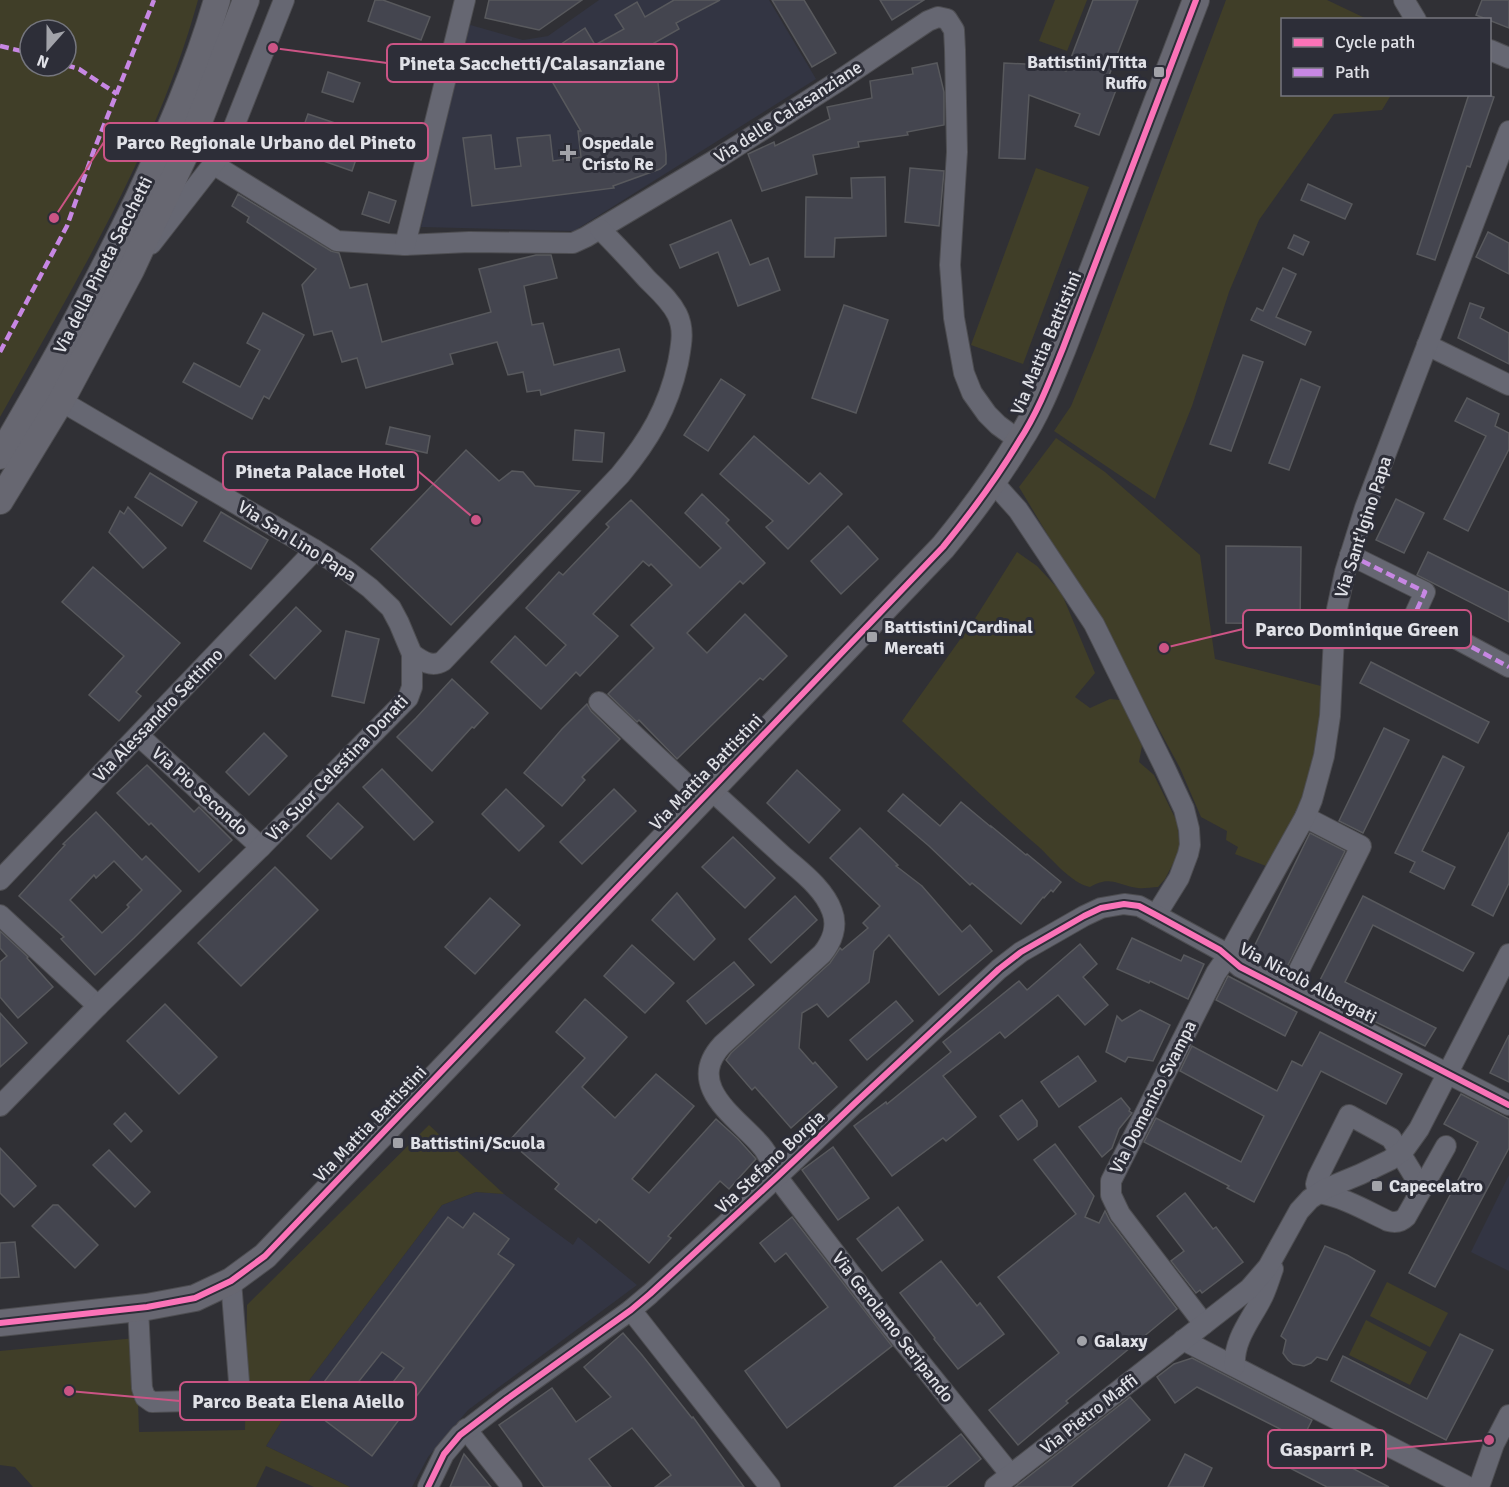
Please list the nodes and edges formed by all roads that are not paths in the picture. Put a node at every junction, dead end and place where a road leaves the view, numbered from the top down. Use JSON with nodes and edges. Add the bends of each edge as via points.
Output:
{"nodes":[{"id":1,"x":217,"y":0,"type":"edge"},
{"id":2,"x":246,"y":0,"type":"edge"},
{"id":3,"x":284,"y":0,"type":"edge"},
{"id":4,"x":465,"y":0,"type":"edge"},
{"id":5,"x":1196,"y":0,"type":"edge"},
{"id":6,"x":1404,"y":0,"type":"edge"},
{"id":7,"x":1415,"y":18,"type":"edge"},
{"id":8,"x":1491,"y":50,"type":"edge"},
{"id":9,"x":1509,"y":58,"type":"edge"},
{"id":10,"x":1509,"y":131,"type":"edge"},
{"id":11,"x":213,"y":164,"type":"junction"},
{"id":12,"x":600,"y":229,"type":"junction"},
{"id":13,"x":405,"y":244,"type":"junction"},
{"id":14,"x":131,"y":270,"type":"junction"},
{"id":15,"x":1427,"y":345,"type":"junction"},
{"id":16,"x":1509,"y":385,"type":"edge"},
{"id":17,"x":61,"y":400,"type":"junction"},
{"id":18,"x":1020,"y":441,"type":"junction"},
{"id":19,"x":0,"y":456,"type":"edge"},
{"id":20,"x":992,"y":481,"type":"junction"},
{"id":21,"x":0,"y":501,"type":"edge"},
{"id":22,"x":315,"y":550,"type":"junction"},
{"id":23,"x":1350,"y":555,"type":"junction"},
{"id":24,"x":412,"y":654,"type":"junction"},
{"id":25,"x":1509,"y":668,"type":"edge"},
{"id":26,"x":599,"y":702,"type":"dead end"},
{"id":27,"x":139,"y":736,"type":"junction"},
{"id":28,"x":706,"y":793,"type":"junction"},
{"id":29,"x":1305,"y":817,"type":"junction"},
{"id":30,"x":261,"y":847,"type":"junction"},
{"id":31,"x":0,"y":880,"type":"edge"},
{"id":32,"x":0,"y":915,"type":"edge"},
{"id":33,"x":1156,"y":915,"type":"junction"},
{"id":34,"x":1509,"y":954,"type":"edge"},
{"id":35,"x":1227,"y":957,"type":"junction"},
{"id":36,"x":1288,"y":992,"type":"junction"},
{"id":37,"x":98,"y":1006,"type":"junction"},
{"id":38,"x":1448,"y":1072,"type":"junction"},
{"id":39,"x":1509,"y":1104,"type":"edge"},
{"id":40,"x":0,"y":1106,"type":"edge"},
{"id":41,"x":1446,"y":1146,"type":"dead end"},
{"id":42,"x":1400,"y":1153,"type":"junction"},
{"id":43,"x":777,"y":1177,"type":"junction"},
{"id":44,"x":1422,"y":1189,"type":"junction"},
{"id":45,"x":1318,"y":1193,"type":"junction"},
{"id":46,"x":1279,"y":1248,"type":"junction"},
{"id":47,"x":231,"y":1281,"type":"junction"},
{"id":48,"x":138,"y":1308,"type":"junction"},
{"id":49,"x":631,"y":1310,"type":"junction"},
{"id":50,"x":0,"y":1323,"type":"edge"},
{"id":51,"x":1204,"y":1324,"type":"junction"},
{"id":52,"x":1183,"y":1340,"type":"junction"},
{"id":53,"x":1235,"y":1366,"type":"junction"},
{"id":54,"x":1509,"y":1415,"type":"edge"},
{"id":55,"x":466,"y":1430,"type":"junction"},
{"id":56,"x":1003,"y":1481,"type":"edge"},
{"id":57,"x":428,"y":1487,"type":"edge"},
{"id":58,"x":512,"y":1487,"type":"edge"},
{"id":59,"x":770,"y":1487,"type":"edge"},
{"id":60,"x":1468,"y":1487,"type":"edge"},
{"id":61,"x":1479,"y":1487,"type":"edge"}],
"edges":[{"from":1,"to":19,"type":"main road","name":"Via della Pineta Sacchetti","via":[[161,151],[118,242]]},
{"from":2,"to":14,"type":"main road","name":"Via della Pineta Sacchetti","via":[[193,137]]},
{"from":3,"to":11,"type":"street","name":"Via della Pineta Sacchetti","via":[[235,126]]},
{"from":4,"to":13,"type":"street"},
{"from":5,"to":18,"type":"main road","name":"Via Mattia Battistini","via":[[1063,348]]},
{"from":6,"to":7,"type":"street"},
{"from":8,"to":9,"type":"street"},
{"from":10,"to":15,"type":"street","name":"Via Sant'Igino Papa"},
{"from":11,"to":13,"type":"street","name":"Via delle Calasanziane","via":[[337,241]]},
{"from":11,"to":14,"type":"street","name":"Via della Pineta Sacchetti"},
{"from":12,"to":13,"type":"street","name":"Via delle Calasanziane","via":[[568,243]]},
{"from":12,"to":18,"type":"street","name":"Via delle Calasanziane","via":[[720,157],[928,21],[946,19],[954,30],[956,84],[951,265],[954,318],[969,387],[987,414]]},
{"from":12,"to":24,"type":"street","via":[[678,316],[682,339],[667,402],[620,475],[443,661],[436,665]]},
{"from":14,"to":17,"type":"main road","name":"Via della Pineta Sacchetti"},
{"from":15,"to":16,"type":"street"},
{"from":15,"to":23,"type":"street","name":"Via Sant'Igino Papa"},
{"from":17,"to":21,"type":"main road","name":"Via della Pineta Sacchetti"},
{"from":17,"to":22,"type":"street","name":"Via San Lino Papa"},
{"from":18,"to":20,"type":"main road","name":"Via Mattia Battistini"},
{"from":20,"to":28,"type":"main road","name":"Via Mattia Battistini","via":[[930,561]]},
{"from":20,"to":33,"type":"street","via":[[1018,510],[1094,624],[1184,809],[1189,829],[1188,854],[1179,878]]},
{"from":22,"to":24,"type":"street","name":"Via San Lino Papa","via":[[362,581],[391,608]]},
{"from":22,"to":27,"type":"street","name":"Via Alessandro Settimo"},
{"from":23,"to":25,"type":"street","via":[[1425,592],[1414,616]]},
{"from":23,"to":29,"type":"street","name":"Via Sant'Igino Papa","via":[[1335,622],[1324,756]]},
{"from":24,"to":30,"type":"street","name":"Via Suor Celestina Donati","via":[[408,698]]},
{"from":26,"to":28,"type":"street","name":"Via Mattia Battistini"},
{"from":27,"to":30,"type":"street","name":"Via Pio Secondo"},
{"from":27,"to":31,"type":"street","name":"Via Alessandro Settimo"},
{"from":28,"to":43,"type":"street","name":"Via Gerolamo Seripando","via":[[814,885],[834,916],[833,935],[826,950],[722,1046],[710,1064],[714,1096],[765,1151]]},
{"from":28,"to":47,"type":"main road","name":"Via Mattia Battistini","via":[[266,1256]]},
{"from":29,"to":35,"type":"street","name":"Via Sant'Igino Papa"},
{"from":29,"to":36,"type":"street","via":[[1361,846]]},
{"from":30,"to":37,"type":"street","name":"Via Suor Celestina Donati"},
{"from":32,"to":37,"type":"street"},
{"from":33,"to":35,"type":"street","name":"Via Nicolò Albergati"},
{"from":33,"to":43,"type":"street","name":"Via Stefano Borgia","via":[[1124,904],[1107,906],[1021,952]]},
{"from":34,"to":38,"type":"street"},
{"from":35,"to":36,"type":"street","name":"Via Nicolò Albergati"},
{"from":35,"to":51,"type":"street","name":"Via Domenico Svampa","via":[[1110,1184],[1120,1214]]},
{"from":36,"to":38,"type":"street","name":"Via Nicolò Albergati"},
{"from":37,"to":40,"type":"street","name":"Via Suor Celestina Donati"},
{"from":38,"to":39,"type":"street","name":"Via Nicolò Albergati"},
{"from":38,"to":42,"type":"street","via":[[1419,1130]]},
{"from":41,"to":44,"type":"street"},
{"from":42,"to":44,"type":"street"},
{"from":42,"to":45,"type":"street"},
{"from":42,"to":45,"type":"street","via":[[1391,1138],[1349,1115],[1318,1177]]},
{"from":43,"to":49,"type":"street","name":"Via Stefano Borgia"},
{"from":43,"to":56,"type":"street","name":"Via Gerolamo Seripando"},
{"from":44,"to":45,"type":"street","via":[[1406,1217],[1395,1223],[1335,1196]]},
{"from":45,"to":46,"type":"street","via":[[1299,1210]]},
{"from":46,"to":51,"type":"street","name":"Via Pietro Maffi","via":[[1255,1284]]},
{"from":46,"to":53,"type":"street","via":[[1262,1299],[1239,1341]]},
{"from":47,"to":48,"type":"main road","name":"Via Mattia Battistini","via":[[195,1298]]},
{"from":47,"to":48,"type":"street","via":[[239,1382],[231,1400],[152,1402],[145,1397],[141,1388]]},
{"from":48,"to":50,"type":"main road","name":"Via Mattia Battistini"},
{"from":49,"to":55,"type":"street","name":"Via Stefano Borgia"},
{"from":49,"to":59,"type":"street"},
{"from":51,"to":52,"type":"street","name":"Via Pietro Maffi"},
{"from":52,"to":53,"type":"street"},
{"from":52,"to":56,"type":"street","name":"Via Pietro Maffi"},
{"from":53,"to":60,"type":"street"},
{"from":54,"to":61,"type":"street"},
{"from":55,"to":57,"type":"street","name":"Via Stefano Borgia","via":[[444,1454]]},
{"from":55,"to":58,"type":"street"}]}
